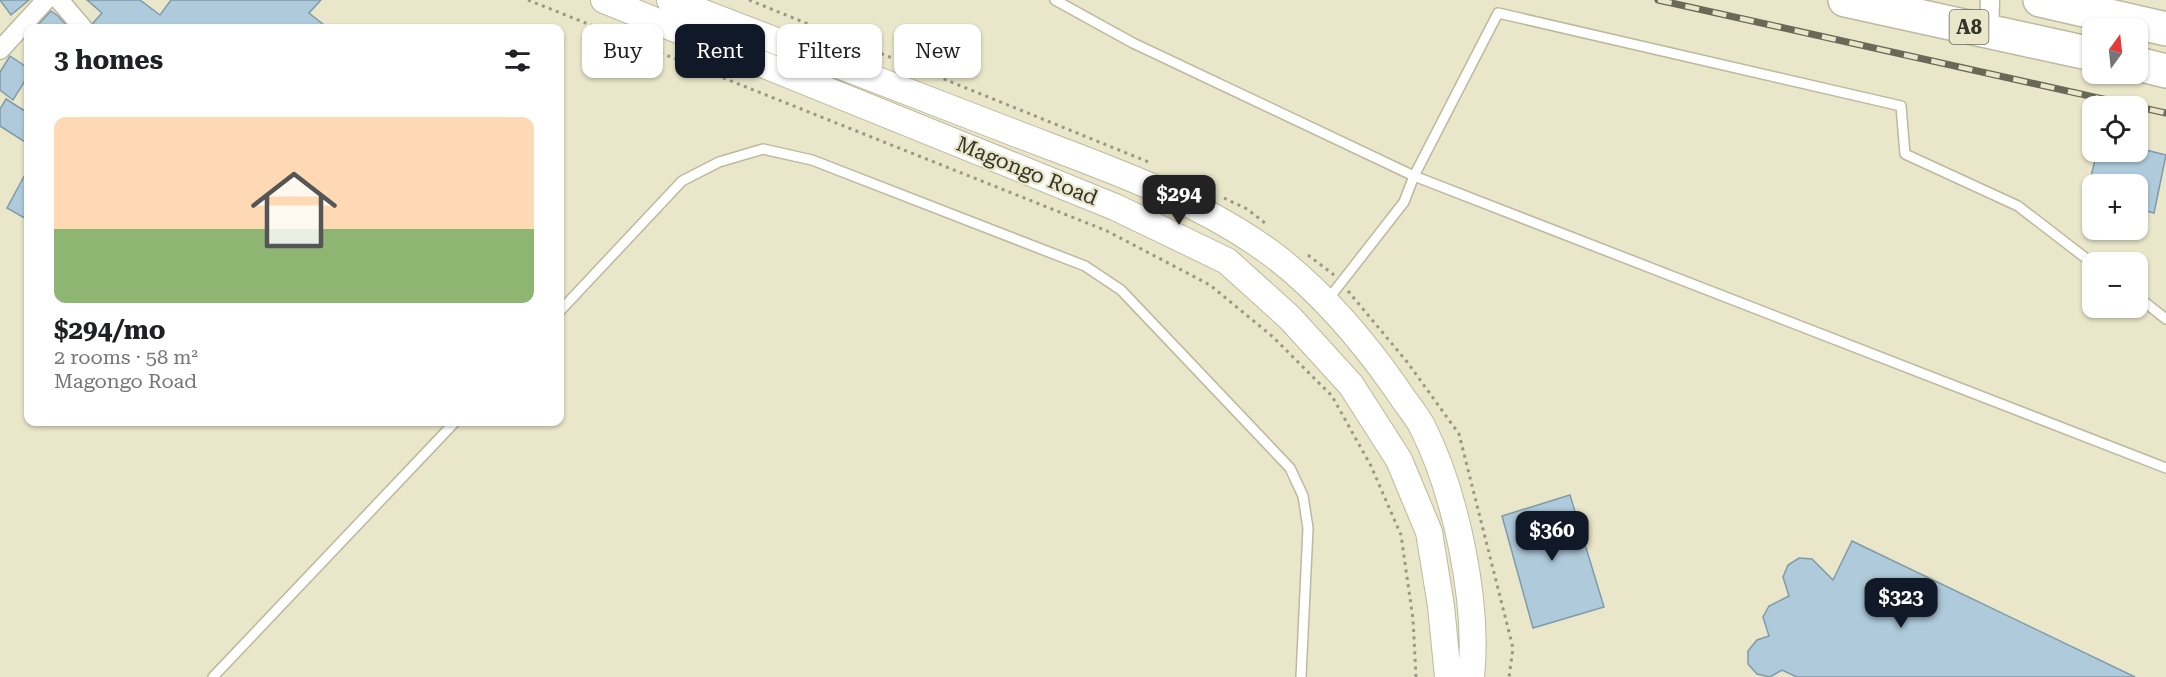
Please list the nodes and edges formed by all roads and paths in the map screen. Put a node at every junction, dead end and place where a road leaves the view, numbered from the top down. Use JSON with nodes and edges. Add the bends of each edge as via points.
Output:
{"nodes":[{"id":1,"x":46,"y":0,"type":"edge"},
{"id":2,"x":59,"y":0,"type":"edge"},
{"id":3,"x":604,"y":0,"type":"edge"},
{"id":4,"x":670,"y":0,"type":"edge"},
{"id":5,"x":1054,"y":0,"type":"edge"},
{"id":6,"x":1845,"y":0,"type":"edge"},
{"id":7,"x":2040,"y":0,"type":"edge"},
{"id":8,"x":1990,"y":16,"type":"edge"},
{"id":9,"x":80,"y":24,"type":"edge"},
{"id":10,"x":2166,"y":29,"type":"edge"},
{"id":11,"x":0,"y":50,"type":"edge"},
{"id":12,"x":2082,"y":50,"type":"edge"},
{"id":13,"x":2148,"y":66,"type":"edge"},
{"id":14,"x":2166,"y":71,"type":"edge"},
{"id":15,"x":1126,"y":176,"type":"junction"},
{"id":16,"x":1414,"y":176,"type":"junction"},
{"id":17,"x":1115,"y":207,"type":"junction"},
{"id":18,"x":2082,"y":255,"type":"edge"},
{"id":19,"x":1326,"y":302,"type":"junction"},
{"id":20,"x":2148,"y":305,"type":"edge"},
{"id":21,"x":564,"y":306,"type":"edge"},
{"id":22,"x":2166,"y":319,"type":"edge"},
{"id":23,"x":451,"y":426,"type":"edge"},
{"id":24,"x":2166,"y":468,"type":"edge"},
{"id":25,"x":213,"y":677,"type":"edge"},
{"id":26,"x":1301,"y":677,"type":"edge"},
{"id":27,"x":1448,"y":677,"type":"edge"},
{"id":28,"x":1471,"y":677,"type":"edge"}],
"edges":[{"from":1,"to":11,"type":"street"},
{"from":2,"to":9,"type":"street"},
{"from":3,"to":17,"type":"main road","name":"Magongo Road"},
{"from":4,"to":15,"type":"main road","name":"Magongo Road"},
{"from":5,"to":16,"type":"lane","via":[[1132,43]]},
{"from":6,"to":8,"type":"highway","number":"A8"},
{"from":7,"to":10,"type":"highway"},
{"from":8,"to":12,"type":"highway","number":"A8"},
{"from":13,"to":14,"type":"highway"},
{"from":15,"to":17,"type":"main road"},
{"from":15,"to":19,"type":"main road","name":"Magongo Road","via":[[1209,216],[1271,253]]},
{"from":16,"to":18,"type":"lane","via":[[1498,14],[1901,106],[1905,154],[2018,206]]},
{"from":16,"to":19,"type":"lane","via":[[1404,202]]},
{"from":16,"to":24,"type":"lane"},
{"from":17,"to":27,"type":"main road","name":"Magongo Road","via":[[1227,261],[1290,318],[1351,385],[1399,460],[1429,532]]},
{"from":19,"to":28,"type":"main road","name":"Magongo Road","via":[[1359,337],[1421,424],[1444,478],[1467,580]]},
{"from":20,"to":22,"type":"lane"},
{"from":21,"to":26,"type":"lane","via":[[682,181],[719,162],[763,149],[812,160],[1084,266],[1121,290],[1290,468],[1303,496],[1308,528]]},
{"from":23,"to":25,"type":"lane"}]}
